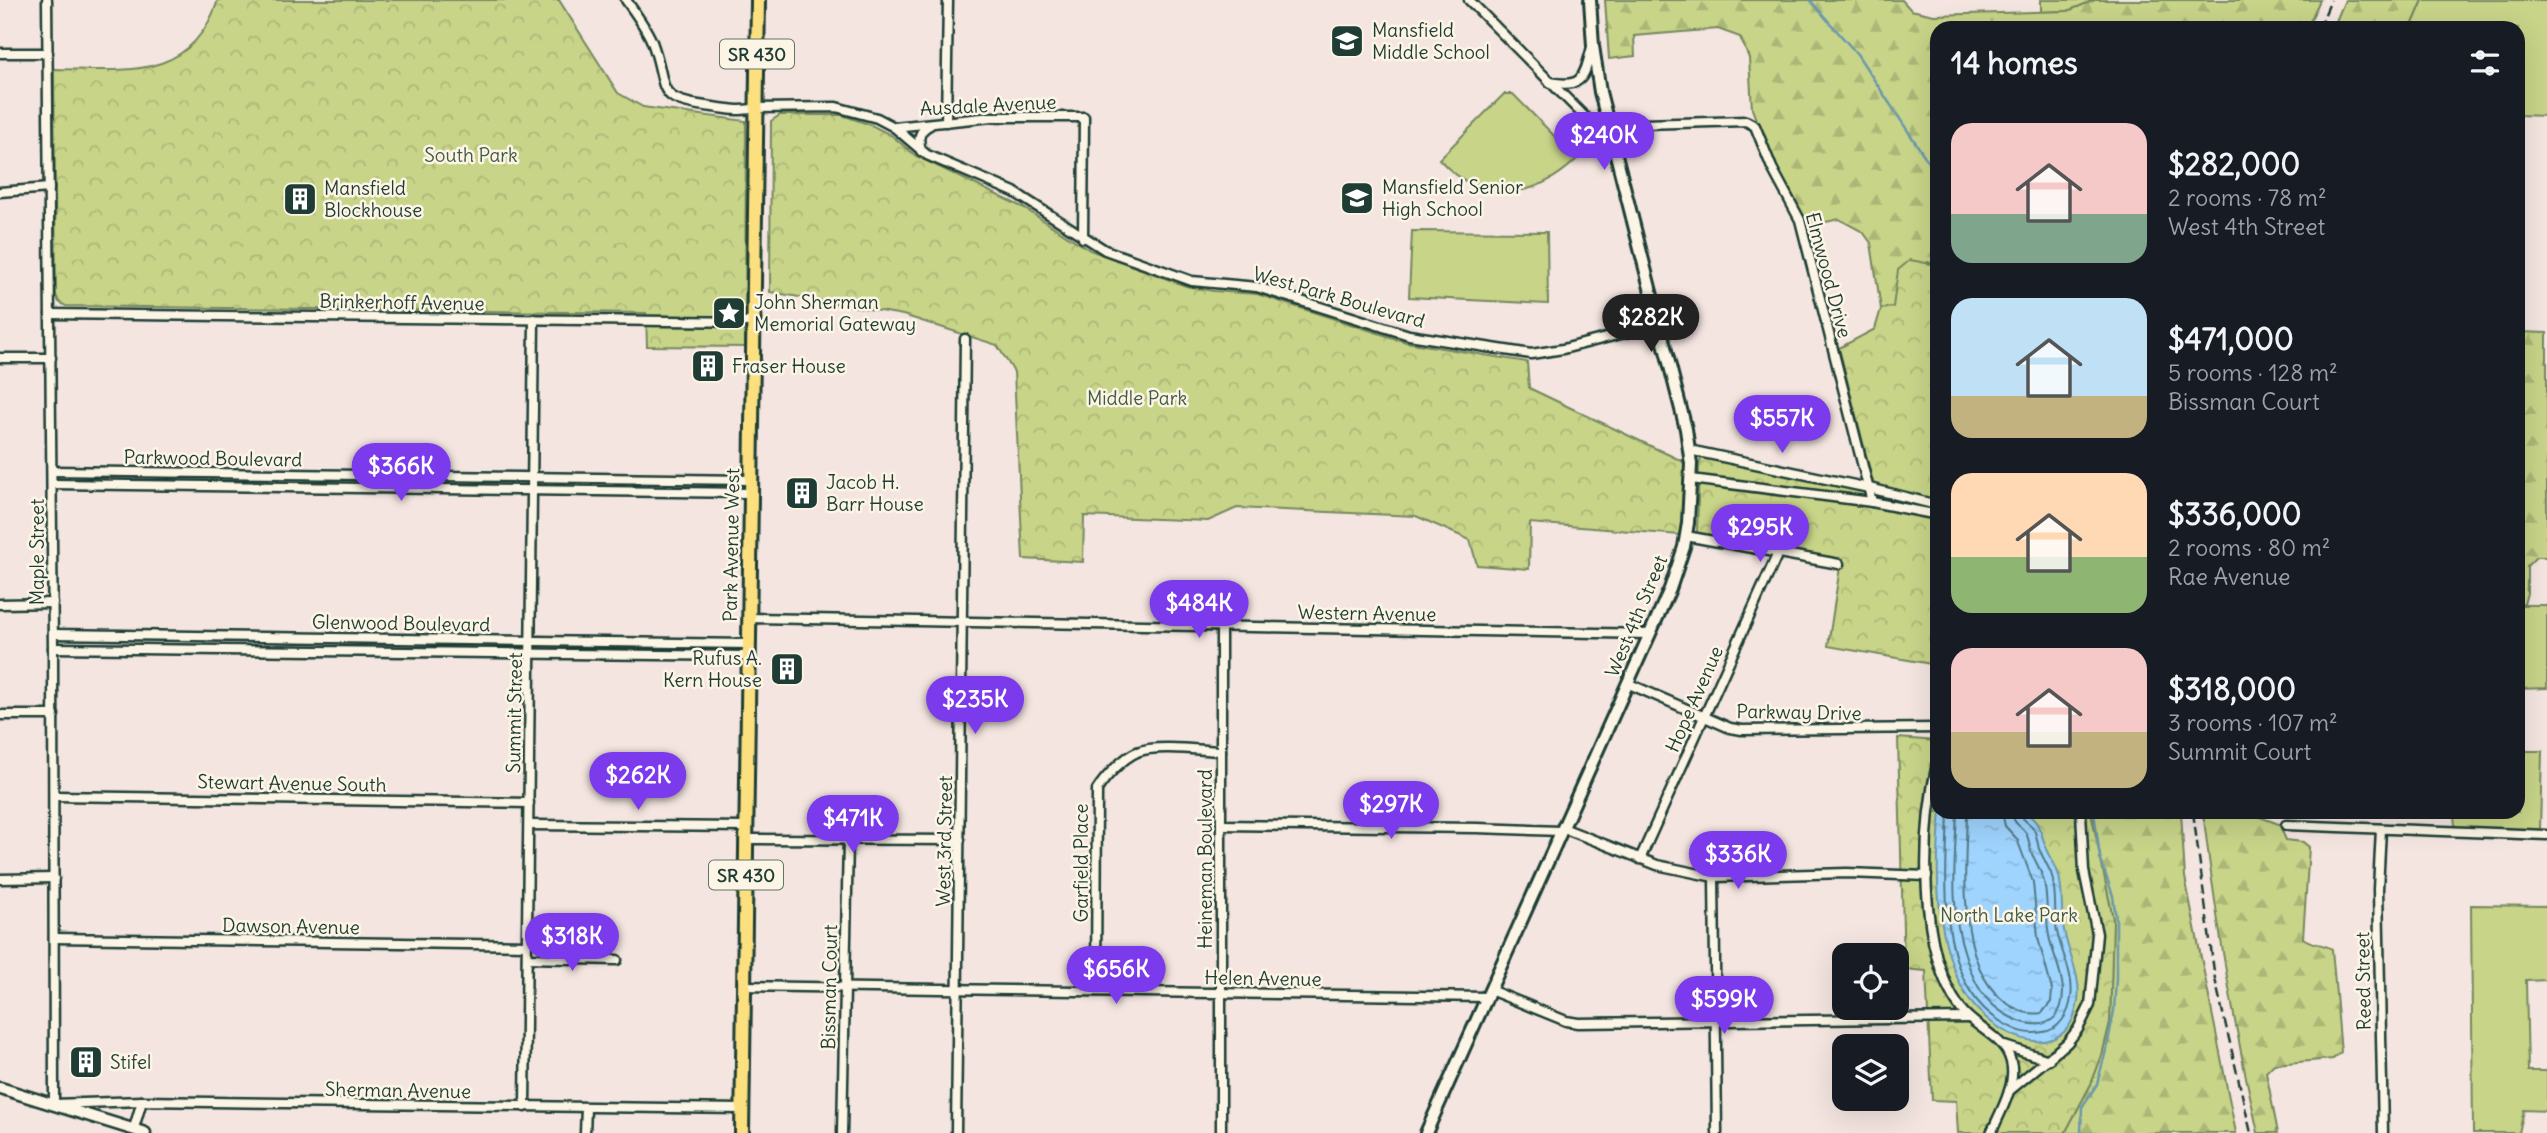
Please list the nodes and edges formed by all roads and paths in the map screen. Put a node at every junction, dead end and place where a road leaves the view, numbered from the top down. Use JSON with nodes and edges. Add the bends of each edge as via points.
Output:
{"nodes":[{"id":1,"x":47,"y":0,"type":"edge"},
{"id":2,"x":626,"y":0,"type":"edge"},
{"id":3,"x":758,"y":0,"type":"edge"},
{"id":4,"x":948,"y":0,"type":"edge"},
{"id":5,"x":1469,"y":0,"type":"edge"},
{"id":6,"x":1590,"y":0,"type":"edge"},
{"id":7,"x":1593,"y":46,"type":"junction"},
{"id":8,"x":0,"y":53,"type":"edge"},
{"id":9,"x":48,"y":53,"type":"junction"},
{"id":10,"x":1550,"y":82,"type":"junction"},
{"id":11,"x":756,"y":108,"type":"junction"},
{"id":12,"x":946,"y":122,"type":"junction"},
{"id":13,"x":936,"y":123,"type":"junction"},
{"id":14,"x":1609,"y":125,"type":"junction"},
{"id":15,"x":894,"y":127,"type":"junction"},
{"id":16,"x":922,"y":151,"type":"junction"},
{"id":17,"x":49,"y":188,"type":"junction"},
{"id":18,"x":0,"y":192,"type":"edge"},
{"id":19,"x":1083,"y":238,"type":"junction"},
{"id":20,"x":50,"y":314,"type":"junction"},
{"id":21,"x":534,"y":319,"type":"junction"},
{"id":22,"x":753,"y":322,"type":"junction"},
{"id":23,"x":1660,"y":324,"type":"junction"},
{"id":24,"x":965,"y":339,"type":"dead end"},
{"id":25,"x":0,"y":358,"type":"edge"},
{"id":26,"x":51,"y":358,"type":"junction"},
{"id":27,"x":1689,"y":450,"type":"junction"},
{"id":28,"x":52,"y":471,"type":"junction"},
{"id":29,"x":533,"y":478,"type":"junction"},
{"id":30,"x":1691,"y":479,"type":"junction"},
{"id":31,"x":52,"y":484,"type":"junction"},
{"id":32,"x":751,"y":487,"type":"junction"},
{"id":33,"x":1869,"y":488,"type":"junction"},
{"id":34,"x":532,"y":490,"type":"junction"},
{"id":35,"x":1872,"y":502,"type":"junction"},
{"id":36,"x":1930,"y":503,"type":"edge"},
{"id":37,"x":1930,"y":513,"type":"edge"},
{"id":38,"x":1686,"y":536,"type":"junction"},
{"id":39,"x":1778,"y":553,"type":"junction"},
{"id":40,"x":1839,"y":564,"type":"dead end"},
{"id":41,"x":52,"y":603,"type":"junction"},
{"id":42,"x":0,"y":604,"type":"edge"},
{"id":43,"x":749,"y":618,"type":"junction"},
{"id":44,"x":962,"y":621,"type":"junction"},
{"id":45,"x":1221,"y":626,"type":"junction"},
{"id":46,"x":53,"y":634,"type":"junction"},
{"id":47,"x":1650,"y":634,"type":"junction"},
{"id":48,"x":531,"y":641,"type":"junction"},
{"id":49,"x":53,"y":648,"type":"junction"},
{"id":50,"x":748,"y":650,"type":"junction"},
{"id":51,"x":531,"y":655,"type":"junction"},
{"id":52,"x":1627,"y":683,"type":"junction"},
{"id":53,"x":0,"y":715,"type":"edge"},
{"id":54,"x":54,"y":715,"type":"junction"},
{"id":55,"x":1704,"y":716,"type":"junction"},
{"id":56,"x":1930,"y":728,"type":"edge"},
{"id":57,"x":1221,"y":751,"type":"junction"},
{"id":58,"x":54,"y":796,"type":"junction"},
{"id":59,"x":529,"y":803,"type":"junction"},
{"id":60,"x":1930,"y":805,"type":"edge"},
{"id":61,"x":2081,"y":819,"type":"edge"},
{"id":62,"x":2303,"y":819,"type":"edge"},
{"id":63,"x":2303,"y":824,"type":"junction"},
{"id":64,"x":529,"y":825,"type":"junction"},
{"id":65,"x":1221,"y":825,"type":"junction"},
{"id":66,"x":2286,"y":825,"type":"dead end"},
{"id":67,"x":1562,"y":829,"type":"junction"},
{"id":68,"x":2381,"y":829,"type":"junction"},
{"id":69,"x":746,"y":833,"type":"junction"},
{"id":70,"x":2547,"y":835,"type":"edge"},
{"id":71,"x":960,"y":840,"type":"junction"},
{"id":72,"x":848,"y":841,"type":"junction"},
{"id":73,"x":1640,"y":859,"type":"junction"},
{"id":74,"x":1927,"y":876,"type":"junction"},
{"id":75,"x":1714,"y":877,"type":"junction"},
{"id":76,"x":54,"y":878,"type":"junction"},
{"id":77,"x":0,"y":879,"type":"edge"},
{"id":78,"x":54,"y":938,"type":"junction"},
{"id":79,"x":527,"y":945,"type":"junction"},
{"id":80,"x":527,"y":958,"type":"junction"},
{"id":81,"x":617,"y":960,"type":"dead end"},
{"id":82,"x":744,"y":986,"type":"junction"},
{"id":83,"x":845,"y":987,"type":"junction"},
{"id":84,"x":958,"y":989,"type":"junction"},
{"id":85,"x":1096,"y":991,"type":"junction"},
{"id":86,"x":1221,"y":993,"type":"junction"},
{"id":87,"x":1489,"y":993,"type":"junction"},
{"id":88,"x":1968,"y":1018,"type":"junction"},
{"id":89,"x":1716,"y":1022,"type":"junction"},
{"id":90,"x":2003,"y":1045,"type":"junction"},
{"id":91,"x":2049,"y":1060,"type":"junction"},
{"id":92,"x":0,"y":1088,"type":"edge"},
{"id":93,"x":2007,"y":1093,"type":"junction"},
{"id":94,"x":142,"y":1101,"type":"junction"},
{"id":95,"x":54,"y":1104,"type":"junction"},
{"id":96,"x":526,"y":1107,"type":"junction"},
{"id":97,"x":586,"y":1108,"type":"junction"},
{"id":98,"x":742,"y":1109,"type":"junction"},
{"id":99,"x":134,"y":1128,"type":"junction"},
{"id":100,"x":145,"y":1133,"type":"edge"},
{"id":101,"x":585,"y":1133,"type":"edge"},
{"id":102,"x":742,"y":1133,"type":"edge"},
{"id":103,"x":842,"y":1133,"type":"edge"},
{"id":104,"x":956,"y":1133,"type":"edge"},
{"id":105,"x":1221,"y":1133,"type":"edge"},
{"id":106,"x":1426,"y":1133,"type":"edge"},
{"id":107,"x":1717,"y":1133,"type":"edge"},
{"id":108,"x":1991,"y":1133,"type":"edge"},
{"id":109,"x":2383,"y":1133,"type":"edge"}],
"edges":[{"from":1,"to":9,"type":"street","name":"Maple Street"},
{"from":2,"to":11,"type":"street","name":"West Park Boulevard","via":[[650,37],[664,87],[672,98],[744,111]]},
{"from":3,"to":11,"type":"main road","name":"Park Avenue West","number":"SR 430"},
{"from":4,"to":12,"type":"street"},
{"from":5,"to":10,"type":"street"},
{"from":6,"to":7,"type":"main road","name":"West 4th Street"},
{"from":7,"to":10,"type":"street","via":[[1579,81],[1566,85]]},
{"from":7,"to":14,"type":"main road","name":"West 4th Street"},
{"from":8,"to":9,"type":"street"},
{"from":9,"to":17,"type":"street","name":"Maple Street"},
{"from":10,"to":14,"type":"street","via":[[1587,119]]},
{"from":11,"to":15,"type":"street","name":"West Park Boulevard","via":[[836,107]]},
{"from":11,"to":22,"type":"main road","name":"Park Avenue West","number":"SR 430"},
{"from":12,"to":13,"type":"street","name":"Ausdale Avenue"},
{"from":12,"to":19,"type":"street","name":"Ausdale Avenue","via":[[1084,117]]},
{"from":13,"to":15,"type":"street","name":"Ausdale Avenue"},
{"from":13,"to":16,"type":"street","via":[[921,131]]},
{"from":14,"to":23,"type":"main road","name":"West 4th Street"},
{"from":14,"to":33,"type":"street","name":"Elmwood Drive","via":[[1746,121],[1755,126],[1800,220]]},
{"from":15,"to":16,"type":"street","name":"West Park Boulevard"},
{"from":16,"to":19,"type":"street","name":"West Park Boulevard","via":[[1014,192]]},
{"from":17,"to":18,"type":"street"},
{"from":17,"to":20,"type":"street","name":"Maple Street"},
{"from":19,"to":23,"type":"street","name":"West Park Boulevard","via":[[1192,281],[1257,287],[1393,331],[1502,351],[1550,352]]},
{"from":20,"to":21,"type":"street","name":"Brinkerhoff Avenue"},
{"from":20,"to":26,"type":"street","name":"Maple Street"},
{"from":21,"to":22,"type":"street","name":"Brinkerhoff Avenue"},
{"from":21,"to":29,"type":"street","name":"Summit Street"},
{"from":22,"to":32,"type":"main road","name":"Park Avenue West","number":"SR 430"},
{"from":23,"to":27,"type":"main road","name":"West 4th Street"},
{"from":24,"to":44,"type":"street","name":"West 3rd Street"},
{"from":25,"to":26,"type":"street"},
{"from":26,"to":28,"type":"street","name":"Maple Street"},
{"from":27,"to":30,"type":"main road","name":"West 4th Street"},
{"from":27,"to":33,"type":"street"},
{"from":28,"to":29,"type":"street","name":"Parkwood Boulevard"},
{"from":28,"to":31,"type":"street","name":"Maple Street"},
{"from":29,"to":32,"type":"street","name":"Parkwood Boulevard"},
{"from":29,"to":34,"type":"street","name":"Summit Street"},
{"from":30,"to":35,"type":"street"},
{"from":30,"to":38,"type":"main road","name":"West 4th Street"},
{"from":31,"to":34,"type":"street"},
{"from":31,"to":41,"type":"street","name":"Maple Street"},
{"from":32,"to":34,"type":"street"},
{"from":32,"to":43,"type":"main road","name":"Park Avenue West","number":"SR 430"},
{"from":33,"to":35,"type":"street","name":"Elmwood Drive"},
{"from":33,"to":36,"type":"street"},
{"from":34,"to":48,"type":"street","name":"Summit Street"},
{"from":35,"to":37,"type":"street"},
{"from":38,"to":39,"type":"street"},
{"from":38,"to":47,"type":"main road","name":"West 4th Street"},
{"from":39,"to":40,"type":"street"},
{"from":39,"to":55,"type":"street","name":"Hope Avenue"},
{"from":41,"to":42,"type":"street"},
{"from":41,"to":46,"type":"street","name":"Maple Street"},
{"from":43,"to":44,"type":"street","name":"Western Avenue"},
{"from":43,"to":50,"type":"main road","name":"Park Avenue West","number":"SR 430"},
{"from":44,"to":45,"type":"street","name":"Western Avenue"},
{"from":44,"to":71,"type":"street","name":"West 3rd Street"},
{"from":45,"to":47,"type":"street","name":"Western Avenue"},
{"from":45,"to":57,"type":"street","name":"Heineman Boulevard"},
{"from":46,"to":48,"type":"street","name":"Glenwood Boulevard"},
{"from":46,"to":49,"type":"street","name":"Maple Street"},
{"from":47,"to":52,"type":"main road","name":"West 4th Street"},
{"from":48,"to":50,"type":"street","name":"Glenwood Boulevard"},
{"from":48,"to":51,"type":"street","name":"Summit Street"},
{"from":49,"to":51,"type":"street","name":"Glenwood Boulevard"},
{"from":49,"to":54,"type":"street","name":"Maple Street"},
{"from":50,"to":51,"type":"street","name":"Glenwood Boulevard"},
{"from":50,"to":69,"type":"main road","name":"Park Avenue West","number":"SR 430"},
{"from":51,"to":59,"type":"street","name":"Summit Street"},
{"from":52,"to":55,"type":"street","name":"Parkway Drive"},
{"from":52,"to":67,"type":"main road","name":"West 4th Street"},
{"from":53,"to":54,"type":"street"},
{"from":54,"to":58,"type":"street","name":"Maple Street"},
{"from":55,"to":56,"type":"street","name":"Parkway Drive","via":[[1742,730]]},
{"from":55,"to":73,"type":"street","name":"Hope Avenue"},
{"from":57,"to":65,"type":"street","name":"Heineman Boulevard"},
{"from":57,"to":85,"type":"street","name":"Garfield Place","via":[[1137,752],[1097,790]]},
{"from":58,"to":59,"type":"street","name":"Stewart Avenue South"},
{"from":58,"to":76,"type":"street","name":"Maple Street"},
{"from":59,"to":64,"type":"street","name":"Summit Street"},
{"from":60,"to":74,"type":"street"},
{"from":61,"to":91,"type":"street","via":[[2084,871],[2097,934],[2090,1005],[2078,1029]]},
{"from":62,"to":63,"type":"street"},
{"from":63,"to":66,"type":"street"},
{"from":63,"to":68,"type":"street"},
{"from":64,"to":69,"type":"street"},
{"from":64,"to":79,"type":"street","name":"Summit Street"},
{"from":65,"to":67,"type":"street"},
{"from":65,"to":86,"type":"street","name":"Heineman Boulevard"},
{"from":67,"to":73,"type":"street"},
{"from":67,"to":87,"type":"main road","name":"West 4th Street"},
{"from":68,"to":70,"type":"street"},
{"from":68,"to":109,"type":"street","name":"Reed Street"},
{"from":69,"to":72,"type":"street"},
{"from":69,"to":82,"type":"main road","name":"Park Avenue West","number":"SR 430"},
{"from":71,"to":72,"type":"street"},
{"from":71,"to":84,"type":"street","name":"West 3rd Street"},
{"from":72,"to":83,"type":"street","name":"Bissman Court"},
{"from":73,"to":75,"type":"street"},
{"from":74,"to":75,"type":"street"},
{"from":74,"to":88,"type":"street","via":[[1939,960],[1952,994]]},
{"from":75,"to":89,"type":"street"},
{"from":76,"to":77,"type":"street"},
{"from":76,"to":78,"type":"street","name":"Maple Street"},
{"from":78,"to":79,"type":"street","name":"Dawson Avenue"},
{"from":78,"to":95,"type":"street","name":"Maple Street"},
{"from":79,"to":80,"type":"street","name":"Summit Street"},
{"from":80,"to":81,"type":"street"},
{"from":80,"to":96,"type":"street","name":"Summit Street"},
{"from":82,"to":83,"type":"street","name":"Helen Avenue"},
{"from":82,"to":98,"type":"main road","name":"Park Avenue West","number":"SR 430"},
{"from":83,"to":84,"type":"street","name":"Helen Avenue"},
{"from":83,"to":103,"type":"street","name":"Bissman Court"},
{"from":84,"to":85,"type":"street","name":"Helen Avenue"},
{"from":84,"to":104,"type":"street","name":"West 3rd Street"},
{"from":85,"to":86,"type":"street","name":"Helen Avenue"},
{"from":86,"to":87,"type":"street","name":"Helen Avenue"},
{"from":86,"to":105,"type":"street","name":"Heineman Boulevard"},
{"from":87,"to":89,"type":"street","name":"Helen Avenue","via":[[1577,1023]]},
{"from":87,"to":106,"type":"main road","name":"West 4th Street"},
{"from":88,"to":89,"type":"street","name":"Helen Avenue"},
{"from":88,"to":90,"type":"street"},
{"from":89,"to":107,"type":"street"},
{"from":90,"to":91,"type":"street"},
{"from":90,"to":93,"type":"street","via":[[2012,1062]]},
{"from":91,"to":93,"type":"street"},
{"from":92,"to":95,"type":"street"},
{"from":93,"to":108,"type":"street"},
{"from":94,"to":95,"type":"street","name":"Sherman Avenue"},
{"from":94,"to":96,"type":"street","name":"Sherman Avenue"},
{"from":94,"to":99,"type":"street"},
{"from":95,"to":99,"type":"street"},
{"from":96,"to":97,"type":"street","name":"Sherman Avenue"},
{"from":97,"to":98,"type":"street","name":"Sherman Avenue"},
{"from":97,"to":101,"type":"street"},
{"from":98,"to":102,"type":"main road","name":"Park Avenue West","number":"SR 430"},
{"from":99,"to":100,"type":"street"}]}
